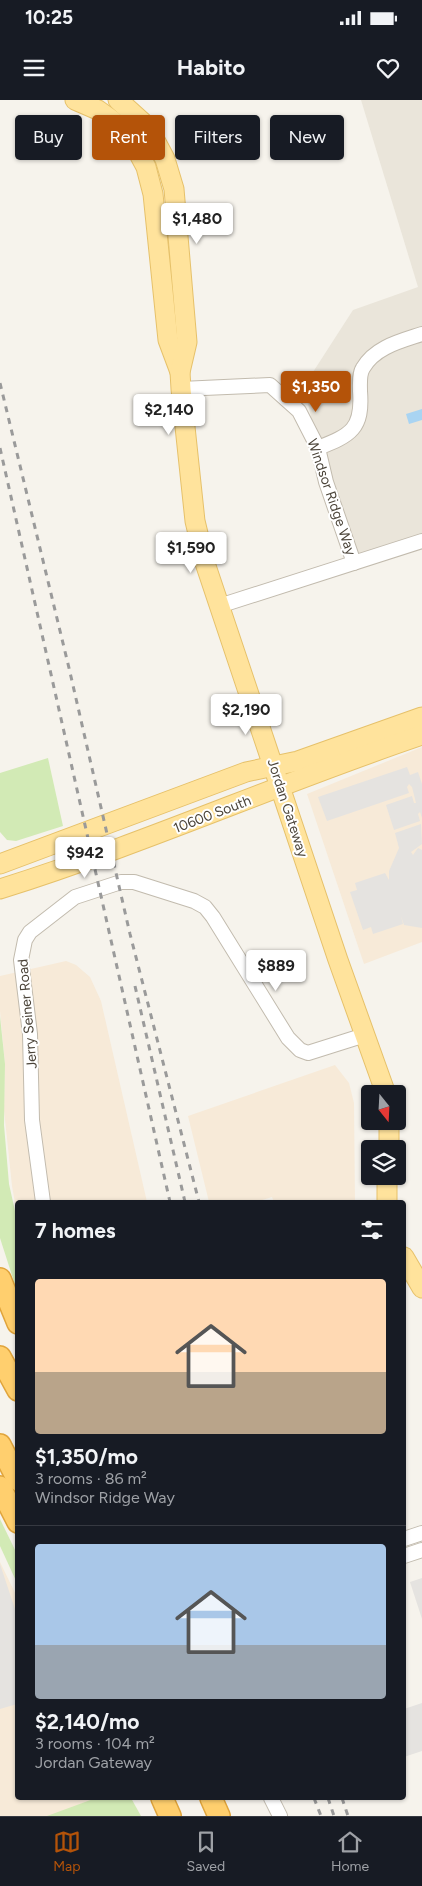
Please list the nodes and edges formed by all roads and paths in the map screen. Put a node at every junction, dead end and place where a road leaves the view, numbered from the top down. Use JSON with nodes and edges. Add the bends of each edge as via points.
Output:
{"nodes":[{"id":1,"x":74,"y":100,"type":"edge"},
{"id":2,"x":98,"y":100,"type":"edge"},
{"id":3,"x":118,"y":100,"type":"edge"},
{"id":4,"x":137,"y":100,"type":"edge"},
{"id":5,"x":153,"y":194,"type":"junction"},
{"id":6,"x":178,"y":218,"type":"junction"},
{"id":7,"x":422,"y":334,"type":"edge"},
{"id":8,"x":181,"y":380,"type":"junction"},
{"id":9,"x":318,"y":448,"type":"junction"},
{"id":10,"x":422,"y":541,"type":"edge"},
{"id":11,"x":354,"y":563,"type":"junction"},
{"id":12,"x":219,"y":606,"type":"junction"},
{"id":13,"x":422,"y":717,"type":"edge"},
{"id":14,"x":422,"y":735,"type":"edge"},
{"id":15,"x":274,"y":766,"type":"junction"},
{"id":16,"x":281,"y":786,"type":"junction"},
{"id":17,"x":0,"y":862,"type":"edge"},
{"id":18,"x":0,"y":890,"type":"edge"},
{"id":19,"x":365,"y":1035,"type":"junction"},
{"id":20,"x":383,"y":1085,"type":"edge"},
{"id":21,"x":387,"y":1185,"type":"edge"},
{"id":22,"x":43,"y":1200,"type":"edge"},
{"id":23,"x":387,"y":1200,"type":"edge"},
{"id":24,"x":406,"y":1260,"type":"edge"},
{"id":25,"x":0,"y":1279,"type":"edge"},
{"id":26,"x":422,"y":1288,"type":"edge"},
{"id":27,"x":15,"y":1316,"type":"edge"},
{"id":28,"x":0,"y":1357,"type":"edge"},
{"id":29,"x":15,"y":1384,"type":"edge"},
{"id":30,"x":0,"y":1445,"type":"edge"},
{"id":31,"x":15,"y":1474,"type":"edge"},
{"id":32,"x":0,"y":1487,"type":"edge"},
{"id":33,"x":15,"y":1516,"type":"edge"},
{"id":34,"x":422,"y":1533,"type":"edge"},
{"id":35,"x":406,"y":1538,"type":"edge"},
{"id":36,"x":422,"y":1550,"type":"edge"},
{"id":37,"x":406,"y":1555,"type":"edge"},
{"id":38,"x":163,"y":1800,"type":"edge"},
{"id":39,"x":212,"y":1800,"type":"edge"},
{"id":40,"x":272,"y":1800,"type":"edge"},
{"id":41,"x":170,"y":1816,"type":"edge"},
{"id":42,"x":219,"y":1816,"type":"edge"},
{"id":43,"x":280,"y":1816,"type":"edge"}],
"edges":[{"from":1,"to":5,"type":"main road","name":"Jordan Gateway","via":[[98,110],[131,139],[146,167]]},
{"from":2,"to":5,"type":"main road","via":[[124,120],[148,151],[157,168]]},
{"from":3,"to":6,"type":"main road","name":"Jordan Gateway","via":[[148,127],[165,159]]},
{"from":4,"to":6,"type":"main road","via":[[161,132],[178,167],[183,190]]},
{"from":5,"to":8,"type":"main road","name":"Jordan Gateway","via":[[168,340]]},
{"from":6,"to":8,"type":"main road","name":"Jordan Gateway","via":[[187,342]]},
{"from":7,"to":9,"type":"street","via":[[390,345],[362,369],[358,424],[346,437]]},
{"from":8,"to":9,"type":"street","name":"Windsor Ridge Way","via":[[270,384],[299,412]]},
{"from":8,"to":12,"type":"main road","name":"Jordan Gateway","via":[[195,521]]},
{"from":9,"to":11,"type":"street","name":"Windsor Ridge Way","via":[[326,482]]},
{"from":10,"to":11,"type":"street"},
{"from":11,"to":12,"type":"street"},
{"from":12,"to":15,"type":"main road","name":"Jordan Gateway"},
{"from":13,"to":15,"type":"main road","name":"10600 South","via":[[298,761]]},
{"from":14,"to":16,"type":"main road","name":"10600 South"},
{"from":15,"to":16,"type":"main road","name":"Jordan Gateway"},
{"from":15,"to":17,"type":"main road","name":"10600 South","via":[[246,772]]},
{"from":16,"to":18,"type":"main road","name":"10600 South","via":[[114,851]]},
{"from":16,"to":19,"type":"main road","name":"Jordan Gateway"},
{"from":19,"to":20,"type":"main road","name":"Jordan Gateway"},
{"from":19,"to":22,"type":"street","name":"Jerry Seiner Road","via":[[315,1052],[300,1050],[205,906],[128,881],[75,897],[30,932],[22,950],[30,1034],[32,1120]]},
{"from":21,"to":23,"type":"main road"},
{"from":24,"to":26,"type":"main road"},
{"from":25,"to":27,"type":"highway"},
{"from":28,"to":29,"type":"highway"},
{"from":30,"to":31,"type":"highway"},
{"from":32,"to":33,"type":"highway"},
{"from":34,"to":35,"type":"street"},
{"from":36,"to":37,"type":"street"},
{"from":38,"to":41,"type":"highway"},
{"from":39,"to":42,"type":"highway"},
{"from":40,"to":43,"type":"street"}]}
